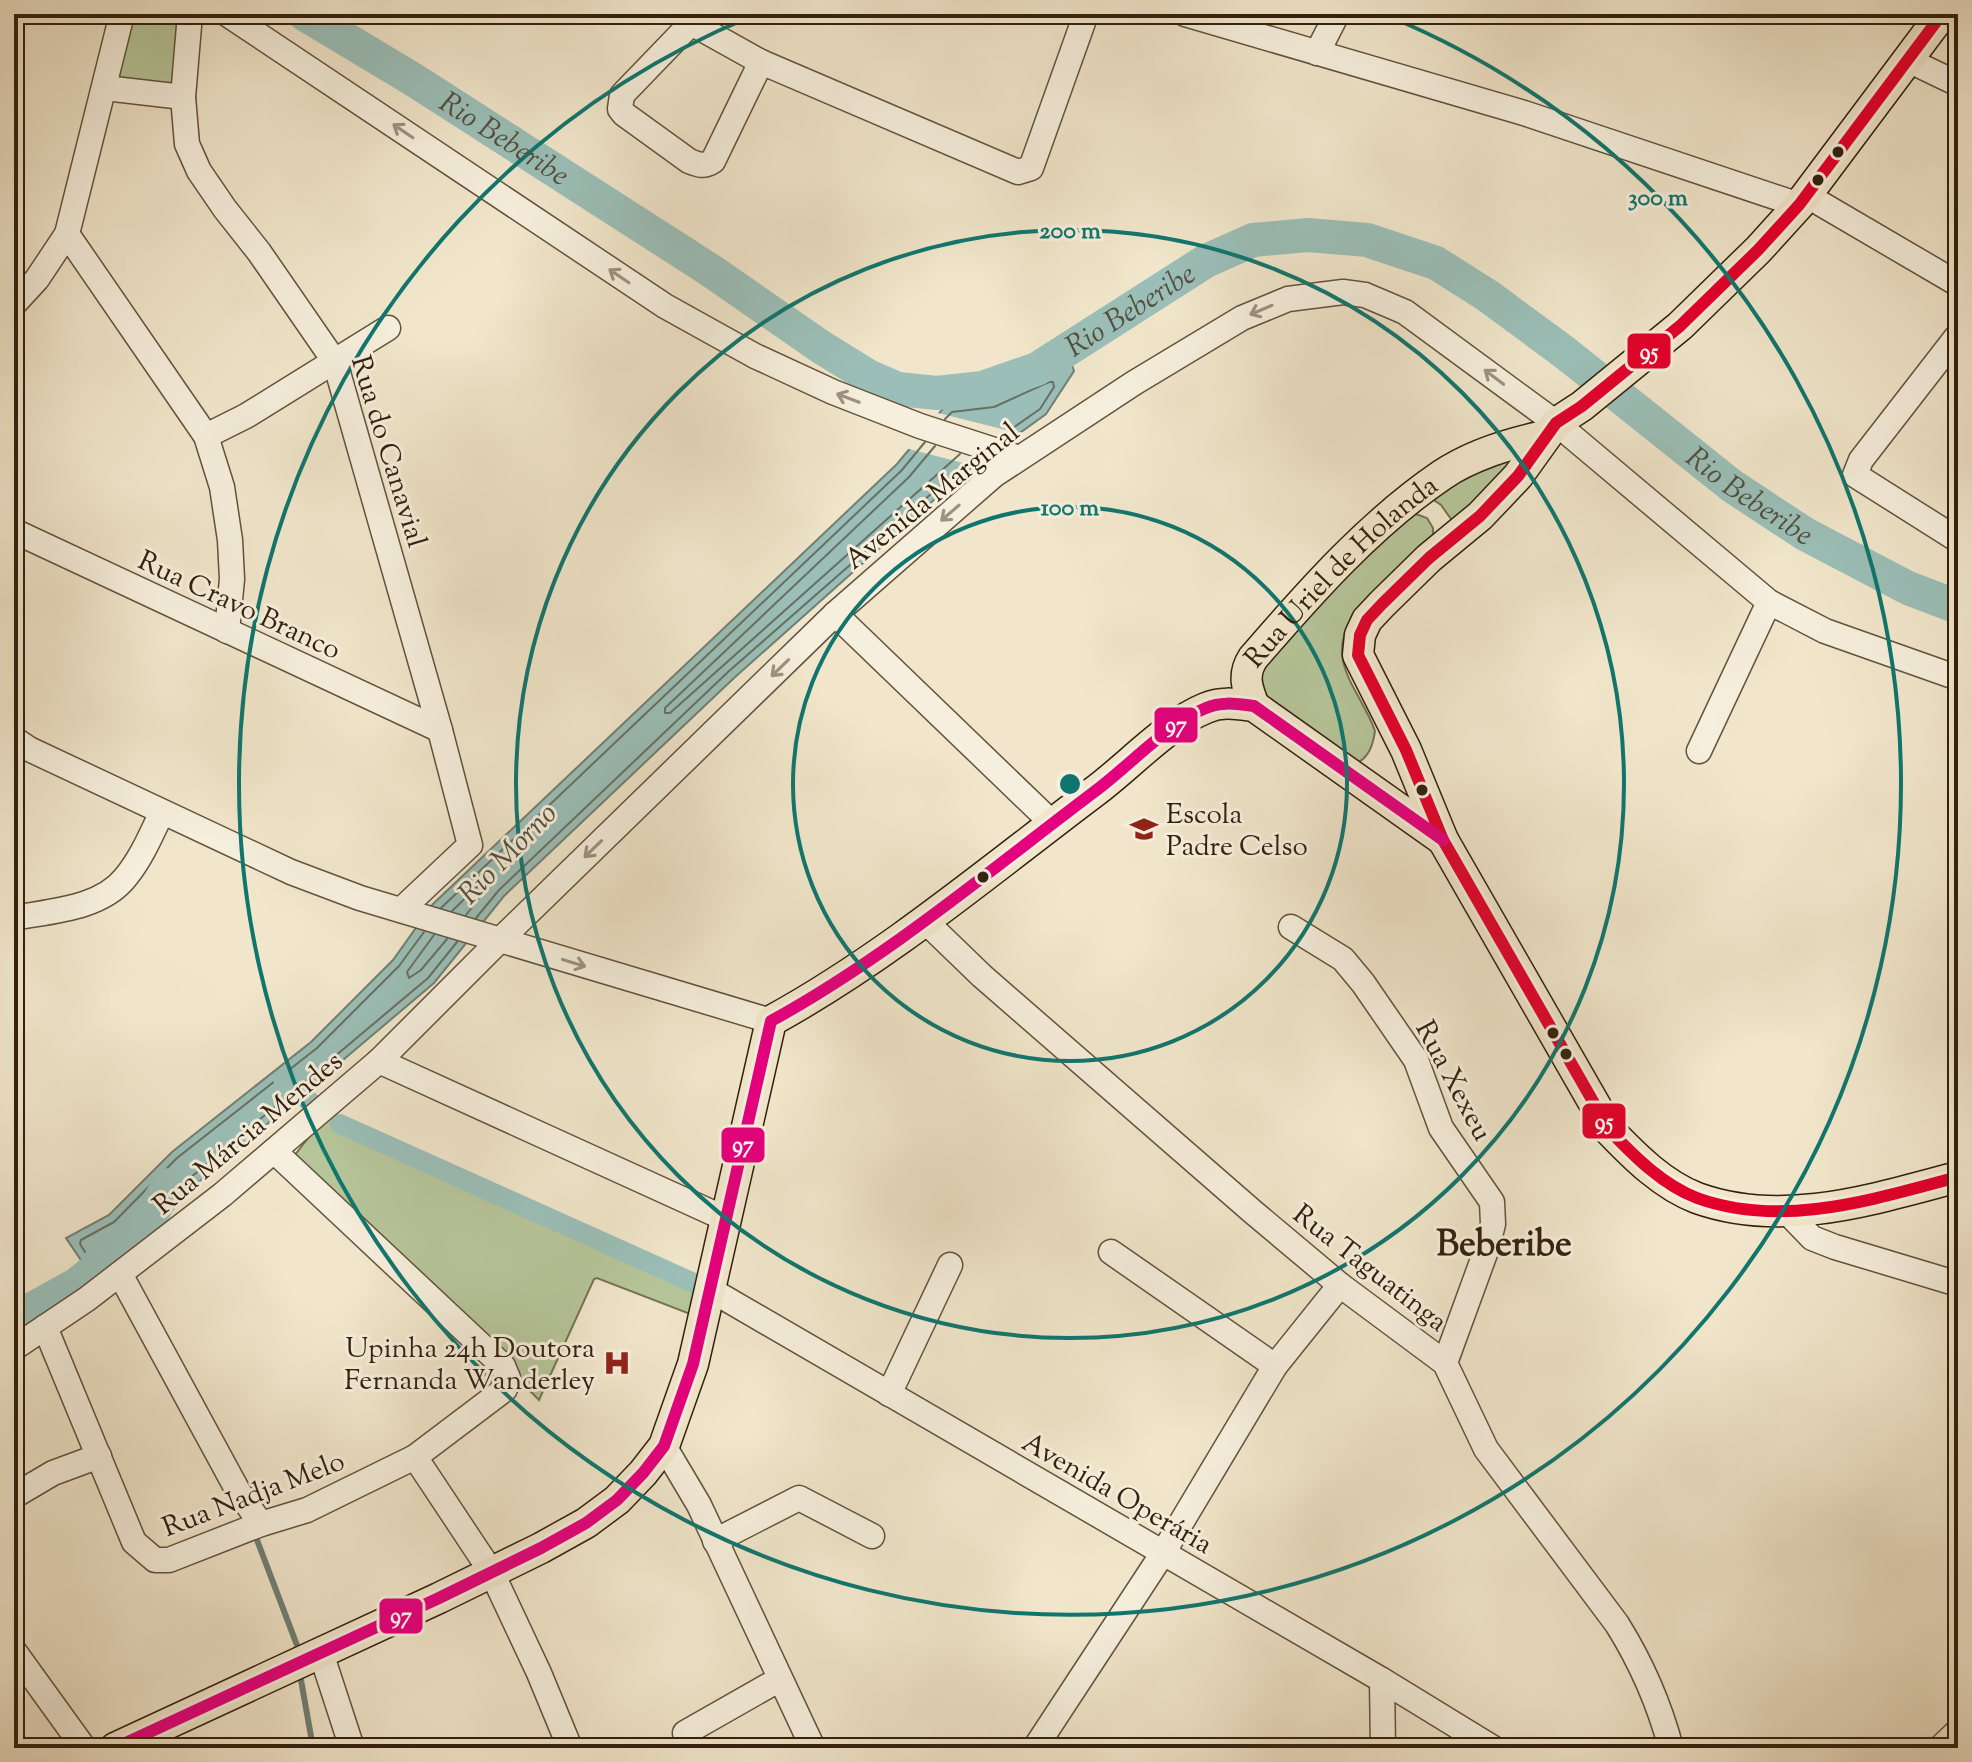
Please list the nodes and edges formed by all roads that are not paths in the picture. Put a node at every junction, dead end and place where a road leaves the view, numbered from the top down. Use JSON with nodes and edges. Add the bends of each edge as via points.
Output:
{"nodes":[{"id":1,"x":122,"y":14,"type":"edge"},
{"id":2,"x":190,"y":14,"type":"edge"},
{"id":3,"x":227,"y":14,"type":"edge"},
{"id":4,"x":1086,"y":14,"type":"edge"},
{"id":5,"x":1185,"y":14,"type":"edge"},
{"id":6,"x":1337,"y":14,"type":"edge"},
{"id":7,"x":1936,"y":16,"type":"edge"},
{"id":8,"x":696,"y":19,"type":"edge"},
{"id":9,"x":1317,"y":53,"type":"junction"},
{"id":10,"x":1908,"y":60,"type":"junction"},
{"id":11,"x":761,"y":62,"type":"junction"},
{"id":12,"x":1958,"y":84,"type":"edge"},
{"id":13,"x":105,"y":88,"type":"junction"},
{"id":14,"x":183,"y":97,"type":"junction"},
{"id":15,"x":1802,"y":200,"type":"junction"},
{"id":16,"x":67,"y":234,"type":"junction"},
{"id":17,"x":1958,"y":284,"type":"edge"},
{"id":18,"x":14,"y":304,"type":"edge"},
{"id":19,"x":388,"y":328,"type":"dead end"},
{"id":20,"x":1958,"y":335,"type":"edge"},
{"id":21,"x":335,"y":362,"type":"junction"},
{"id":22,"x":1550,"y":430,"type":"junction"},
{"id":23,"x":206,"y":436,"type":"junction"},
{"id":24,"x":1012,"y":455,"type":"junction"},
{"id":25,"x":1443,"y":474,"type":"junction"},
{"id":26,"x":1480,"y":516,"type":"junction"},
{"id":27,"x":14,"y":531,"type":"edge"},
{"id":28,"x":1958,"y":540,"type":"edge"},
{"id":29,"x":1769,"y":602,"type":"junction"},
{"id":30,"x":835,"y":614,"type":"junction"},
{"id":31,"x":227,"y":631,"type":"junction"},
{"id":32,"x":1958,"y":678,"type":"edge"},
{"id":33,"x":1254,"y":706,"type":"junction"},
{"id":34,"x":440,"y":730,"type":"junction"},
{"id":35,"x":14,"y":739,"type":"edge"},
{"id":36,"x":1406,"y":750,"type":"junction"},
{"id":37,"x":1699,"y":751,"type":"dead end"},
{"id":38,"x":1356,"y":780,"type":"junction"},
{"id":39,"x":162,"y":812,"type":"junction"},
{"id":40,"x":1052,"y":823,"type":"junction"},
{"id":41,"x":1443,"y":840,"type":"junction"},
{"id":42,"x":410,"y":913,"type":"junction"},
{"id":43,"x":14,"y":918,"type":"edge"},
{"id":44,"x":924,"y":920,"type":"junction"},
{"id":45,"x":1291,"y":927,"type":"dead end"},
{"id":46,"x":490,"y":937,"type":"junction"},
{"id":47,"x":771,"y":1021,"type":"junction"},
{"id":48,"x":379,"y":1061,"type":"junction"},
{"id":49,"x":274,"y":1151,"type":"junction"},
{"id":50,"x":1958,"y":1177,"type":"edge"},
{"id":51,"x":1787,"y":1212,"type":"junction"},
{"id":52,"x":726,"y":1219,"type":"junction"},
{"id":53,"x":1111,"y":1252,"type":"dead end"},
{"id":54,"x":950,"y":1265,"type":"dead end"},
{"id":55,"x":120,"y":1274,"type":"junction"},
{"id":56,"x":1958,"y":1284,"type":"edge"},
{"id":57,"x":1340,"y":1285,"type":"junction"},
{"id":58,"x":711,"y":1290,"type":"junction"},
{"id":59,"x":45,"y":1327,"type":"junction"},
{"id":60,"x":14,"y":1348,"type":"edge"},
{"id":61,"x":1445,"y":1363,"type":"junction"},
{"id":62,"x":1275,"y":1366,"type":"junction"},
{"id":63,"x":889,"y":1394,"type":"junction"},
{"id":64,"x":664,"y":1446,"type":"junction"},
{"id":65,"x":99,"y":1456,"type":"junction"},
{"id":66,"x":415,"y":1457,"type":"junction"},
{"id":67,"x":14,"y":1496,"type":"edge"},
{"id":68,"x":261,"y":1524,"type":"junction"},
{"id":69,"x":872,"y":1536,"type":"dead end"},
{"id":70,"x":715,"y":1541,"type":"junction"},
{"id":71,"x":1163,"y":1553,"type":"junction"},
{"id":72,"x":492,"y":1573,"type":"junction"},
{"id":73,"x":14,"y":1651,"type":"edge"},
{"id":74,"x":321,"y":1653,"type":"junction"},
{"id":75,"x":780,"y":1679,"type":"junction"},
{"id":76,"x":1382,"y":1680,"type":"junction"},
{"id":77,"x":1958,"y":1731,"type":"edge"},
{"id":78,"x":688,"y":1740,"type":"edge"},
{"id":79,"x":84,"y":1748,"type":"edge"},
{"id":80,"x":115,"y":1748,"type":"edge"},
{"id":81,"x":352,"y":1748,"type":"edge"},
{"id":82,"x":570,"y":1748,"type":"edge"},
{"id":83,"x":813,"y":1748,"type":"edge"},
{"id":84,"x":1035,"y":1748,"type":"edge"},
{"id":85,"x":1383,"y":1748,"type":"edge"},
{"id":86,"x":1493,"y":1748,"type":"edge"},
{"id":87,"x":1671,"y":1748,"type":"edge"},
{"id":88,"x":1940,"y":1748,"type":"edge"}],
"edges":[{"from":1,"to":13,"type":"street"},
{"from":2,"to":14,"type":"street","name":"Rua do Canavial"},
{"from":24,"to":3,"type":"street","one_way":true,"via":[[820,386],[665,306]]},
{"from":4,"to":11,"type":"street","via":[[1031,168],[1025,172]]},
{"from":5,"to":9,"type":"street"},
{"from":6,"to":9,"type":"street"},
{"from":7,"to":10,"type":"main road","name":"Rua Uriel de Holanda"},
{"from":8,"to":11,"type":"street"},
{"from":8,"to":11,"type":"street","via":[[619,102],[624,114],[689,161],[700,166],[713,161]]},
{"from":9,"to":15,"type":"street"},
{"from":10,"to":12,"type":"street"},
{"from":10,"to":15,"type":"main road","name":"Rua Uriel de Holanda"},
{"from":13,"to":14,"type":"street"},
{"from":13,"to":16,"type":"street"},
{"from":14,"to":21,"type":"street","name":"Rua do Canavial","via":[[187,144],[199,171]]},
{"from":15,"to":17,"type":"street"},
{"from":15,"to":22,"type":"main road","name":"Rua Uriel de Holanda","via":[[1680,326]]},
{"from":16,"to":18,"type":"street"},
{"from":16,"to":23,"type":"street"},
{"from":19,"to":21,"type":"street"},
{"from":20,"to":28,"type":"street","via":[[1861,460],[1855,475]]},
{"from":21,"to":23,"type":"street"},
{"from":21,"to":34,"type":"street","name":"Rua do Canavial"},
{"from":22,"to":24,"type":"street","name":"Avenida Marginal","one_way":true,"via":[[1405,312],[1365,295],[1330,293],[1288,299],[1242,318]]},
{"from":22,"to":25,"type":"main road","name":"Rua Uriel de Holanda"},
{"from":22,"to":26,"type":"main road","name":"Rua Uriel de Holanda","via":[[1518,476]]},
{"from":22,"to":29,"type":"street","name":"Avenida Marginal"},
{"from":23,"to":31,"type":"street","via":[[222,487],[230,540]]},
{"from":24,"to":30,"type":"street","name":"Avenida Marginal","one_way":true},
{"from":25,"to":26,"type":"main road","via":[[1471,477],[1480,486]]},
{"from":25,"to":33,"type":"main road","name":"Rua Uriel de Holanda","via":[[1370,533],[1253,658],[1246,669],[1246,686]]},
{"from":26,"to":36,"type":"main road","name":"Rua Uriel de Holanda","via":[[1429,558],[1367,620],[1360,635],[1358,655]]},
{"from":27,"to":31,"type":"street","name":"Rua Cravo Branco"},
{"from":29,"to":32,"type":"street","name":"Avenida Marginal","via":[[1825,631]]},
{"from":29,"to":37,"type":"street"},
{"from":30,"to":40,"type":"street"},
{"from":30,"to":46,"type":"street","name":"Avenida Marginal","one_way":true},
{"from":31,"to":34,"type":"street","name":"Rua Cravo Branco"},
{"from":33,"to":38,"type":"main road"},
{"from":33,"to":40,"type":"main road","name":"Rua Uriel de Holanda","via":[[1231,702],[1207,707]]},
{"from":34,"to":42,"type":"street","name":"Rua do Canavial","via":[[470,845]]},
{"from":35,"to":39,"type":"street"},
{"from":36,"to":38,"type":"main road","via":[[1400,772],[1391,779]]},
{"from":36,"to":41,"type":"main road"},
{"from":38,"to":41,"type":"main road"},
{"from":39,"to":42,"type":"street","via":[[291,872]]},
{"from":39,"to":43,"type":"street","via":[[138,860],[103,896]]},
{"from":40,"to":44,"type":"main road","name":"Rua Uriel de Holanda"},
{"from":41,"to":51,"type":"main road","via":[[1610,1131],[1639,1161],[1696,1198]]},
{"from":42,"to":46,"type":"street"},
{"from":44,"to":47,"type":"main road","name":"Rua Uriel de Holanda","via":[[826,991]]},
{"from":44,"to":57,"type":"street","name":"Rua Taguatinga","via":[[994,987]]},
{"from":45,"to":61,"type":"street","name":"Rua Xexeu","via":[[1343,959],[1363,983],[1416,1060],[1441,1128],[1492,1202],[1487,1248]]},
{"from":46,"to":47,"type":"street","one_way":true},
{"from":46,"to":48,"type":"street","name":"Rua Márcia Mendes"},
{"from":47,"to":52,"type":"main road"},
{"from":48,"to":49,"type":"street","name":"Rua Márcia Mendes"},
{"from":48,"to":52,"type":"street"},
{"from":49,"to":55,"type":"street","name":"Rua Márcia Mendes"},
{"from":49,"to":66,"type":"street","name":"Rua Nadja Melo","via":[[503,1366],[505,1389]]},
{"from":50,"to":51,"type":"main road","via":[[1853,1204]]},
{"from":51,"to":56,"type":"street","via":[[1812,1238]]},
{"from":52,"to":58,"type":"main road"},
{"from":53,"to":62,"type":"street"},
{"from":54,"to":63,"type":"street"},
{"from":55,"to":59,"type":"street","name":"Rua Márcia Mendes"},
{"from":55,"to":68,"type":"street"},
{"from":57,"to":61,"type":"street","name":"Rua Taguatinga"},
{"from":57,"to":62,"type":"street"},
{"from":58,"to":63,"type":"street","name":"Avenida Operária"},
{"from":58,"to":64,"type":"main road","via":[[693,1364]]},
{"from":59,"to":60,"type":"street","name":"Rua Márcia Mendes"},
{"from":59,"to":65,"type":"street"},
{"from":61,"to":87,"type":"street","name":"Rua Taguatinga","via":[[1486,1449],[1633,1650],[1647,1675]]},
{"from":62,"to":71,"type":"street"},
{"from":63,"to":71,"type":"street","name":"Avenida Operária"},
{"from":64,"to":70,"type":"street"},
{"from":64,"to":72,"type":"main road","via":[[617,1500],[586,1523]]},
{"from":65,"to":67,"type":"street","via":[[53,1473]]},
{"from":65,"to":68,"type":"street","name":"Rua Nadja Melo","via":[[134,1542],[155,1560],[169,1560]]},
{"from":66,"to":68,"type":"street","name":"Rua Nadja Melo","via":[[307,1510]]},
{"from":66,"to":72,"type":"street"},
{"from":69,"to":70,"type":"street","via":[[799,1498]]},
{"from":70,"to":75,"type":"street"},
{"from":71,"to":76,"type":"street","name":"Avenida Operária"},
{"from":71,"to":84,"type":"street"},
{"from":72,"to":74,"type":"main road"},
{"from":72,"to":82,"type":"street"},
{"from":73,"to":79,"type":"street"},
{"from":74,"to":80,"type":"main road"},
{"from":74,"to":81,"type":"street"},
{"from":75,"to":78,"type":"street"},
{"from":75,"to":83,"type":"street"},
{"from":76,"to":85,"type":"street"},
{"from":76,"to":86,"type":"street","name":"Avenida Operária"},
{"from":77,"to":88,"type":"street"}]}
